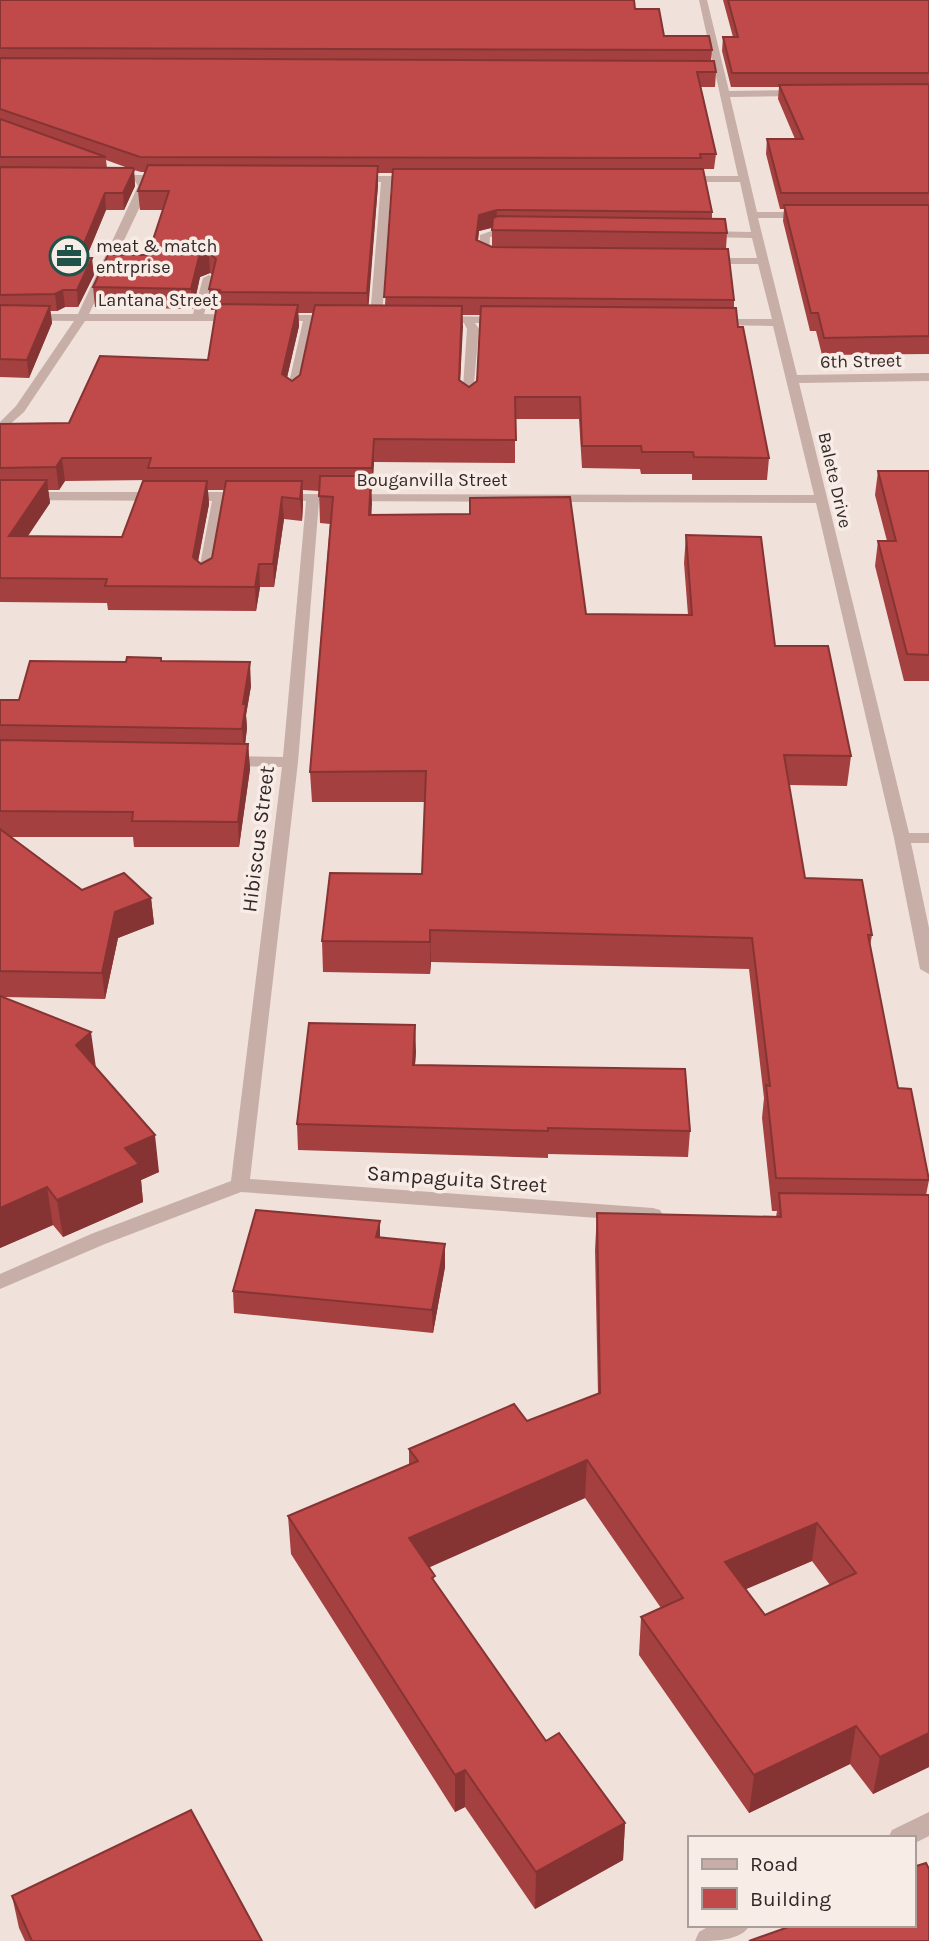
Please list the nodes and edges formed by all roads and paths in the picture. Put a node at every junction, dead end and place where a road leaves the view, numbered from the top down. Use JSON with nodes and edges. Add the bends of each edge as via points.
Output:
{"nodes":[{"id":1,"x":703,"y":0,"type":"edge"},
{"id":2,"x":821,"y":93,"type":"edge"},
{"id":3,"x":723,"y":94,"type":"junction"},
{"id":4,"x":105,"y":166,"type":"edge"},
{"id":5,"x":102,"y":178,"type":"edge"},
{"id":6,"x":139,"y":178,"type":"junction"},
{"id":7,"x":181,"y":178,"type":"edge"},
{"id":8,"x":340,"y":178,"type":"edge"},
{"id":9,"x":386,"y":179,"type":"junction"},
{"id":10,"x":427,"y":179,"type":"edge"},
{"id":11,"x":676,"y":179,"type":"edge"},
{"id":12,"x":744,"y":179,"type":"junction"},
{"id":13,"x":752,"y":215,"type":"junction"},
{"id":14,"x":814,"y":215,"type":"edge"},
{"id":15,"x":523,"y":232,"type":"edge"},
{"id":16,"x":693,"y":234,"type":"edge"},
{"id":17,"x":758,"y":235,"type":"junction"},
{"id":18,"x":505,"y":258,"type":"edge"},
{"id":19,"x":698,"y":261,"type":"edge"},
{"id":20,"x":763,"y":261,"type":"junction"},
{"id":21,"x":209,"y":278,"type":"edge"},
{"id":22,"x":0,"y":317,"type":"edge"},
{"id":23,"x":82,"y":317,"type":"junction"},
{"id":24,"x":196,"y":318,"type":"junction"},
{"id":25,"x":309,"y":318,"type":"junction"},
{"id":26,"x":349,"y":318,"type":"edge"},
{"id":27,"x":362,"y":318,"type":"edge"},
{"id":28,"x":376,"y":318,"type":"junction"},
{"id":29,"x":389,"y":318,"type":"edge"},
{"id":30,"x":428,"y":319,"type":"edge"},
{"id":31,"x":467,"y":319,"type":"junction"},
{"id":32,"x":508,"y":320,"type":"edge"},
{"id":33,"x":697,"y":322,"type":"edge"},
{"id":34,"x":778,"y":323,"type":"junction"},
{"id":35,"x":929,"y":377,"type":"edge"},
{"id":36,"x":794,"y":379,"type":"junction"},
{"id":37,"x":292,"y":396,"type":"edge"},
{"id":38,"x":468,"y":401,"type":"edge"},
{"id":39,"x":0,"y":429,"type":"edge"},
{"id":40,"x":0,"y":496,"type":"edge"},
{"id":41,"x":219,"y":496,"type":"junction"},
{"id":42,"x":313,"y":497,"type":"junction"},
{"id":43,"x":821,"y":499,"type":"junction"},
{"id":44,"x":204,"y":581,"type":"edge"},
{"id":45,"x":215,"y":760,"type":"edge"},
{"id":46,"x":290,"y":762,"type":"junction"},
{"id":47,"x":902,"y":838,"type":"junction"},
{"id":48,"x":929,"y":838,"type":"edge"},
{"id":49,"x":929,"y":969,"type":"edge"},
{"id":50,"x":240,"y":1185,"type":"junction"},
{"id":51,"x":673,"y":1217,"type":"edge"},
{"id":52,"x":0,"y":1282,"type":"edge"},
{"id":53,"x":929,"y":1823,"type":"edge"},
{"id":54,"x":905,"y":1836,"type":"edge"},
{"id":55,"x":733,"y":1927,"type":"edge"},
{"id":56,"x":708,"y":1941,"type":"edge"}],
"edges":[{"from":1,"to":3,"type":"street","name":"Balete Drive","via":[[711,70]]},
{"from":2,"to":3,"type":"street"},
{"from":3,"to":12,"type":"street","name":"Balete Drive"},
{"from":4,"to":6,"type":"street"},
{"from":5,"to":6,"type":"street"},
{"from":6,"to":7,"type":"street"},
{"from":6,"to":23,"type":"street","via":[[144,186],[141,194]]},
{"from":8,"to":9,"type":"street"},
{"from":9,"to":10,"type":"street"},
{"from":9,"to":28,"type":"street"},
{"from":11,"to":12,"type":"street"},
{"from":12,"to":13,"type":"street","name":"Balete Drive"},
{"from":13,"to":14,"type":"street"},
{"from":13,"to":17,"type":"street","name":"Balete Drive"},
{"from":15,"to":18,"type":"street","via":[[485,236],[483,255]]},
{"from":16,"to":17,"type":"street"},
{"from":17,"to":20,"type":"street","name":"Balete Drive"},
{"from":19,"to":20,"type":"street"},
{"from":20,"to":34,"type":"street","name":"Balete Drive"},
{"from":21,"to":24,"type":"street"},
{"from":22,"to":23,"type":"street","name":"Lantana Street"},
{"from":23,"to":24,"type":"street","name":"Lantana Street"},
{"from":23,"to":39,"type":"street","via":[[20,409]]},
{"from":24,"to":25,"type":"street","name":"Lantana Street"},
{"from":25,"to":26,"type":"street","name":"Lantana Street"},
{"from":25,"to":37,"type":"street"},
{"from":27,"to":28,"type":"street"},
{"from":28,"to":29,"type":"street"},
{"from":30,"to":31,"type":"street"},
{"from":31,"to":32,"type":"street"},
{"from":31,"to":38,"type":"street","via":[[473,329]]},
{"from":33,"to":34,"type":"street"},
{"from":34,"to":36,"type":"street","name":"Balete Drive"},
{"from":35,"to":36,"type":"street","name":"6th Street"},
{"from":36,"to":43,"type":"street","name":"Balete Drive"},
{"from":40,"to":41,"type":"street","name":"Bouganvilla Street"},
{"from":41,"to":42,"type":"street","name":"Bouganvilla Street"},
{"from":41,"to":44,"type":"street"},
{"from":42,"to":43,"type":"street","name":"Bouganvilla Street"},
{"from":42,"to":46,"type":"street","name":"Hibiscus Street"},
{"from":43,"to":47,"type":"street","name":"Balete Drive"},
{"from":45,"to":46,"type":"street"},
{"from":46,"to":50,"type":"street","name":"Hibiscus Street"},
{"from":47,"to":48,"type":"street"},
{"from":47,"to":49,"type":"street","name":"Balete Drive"},
{"from":50,"to":51,"type":"street","name":"Sampaguita Street"},
{"from":50,"to":52,"type":"street","name":"Sampaguita Street"},
{"from":53,"to":54,"type":"street"},
{"from":55,"to":56,"type":"street"}]}
